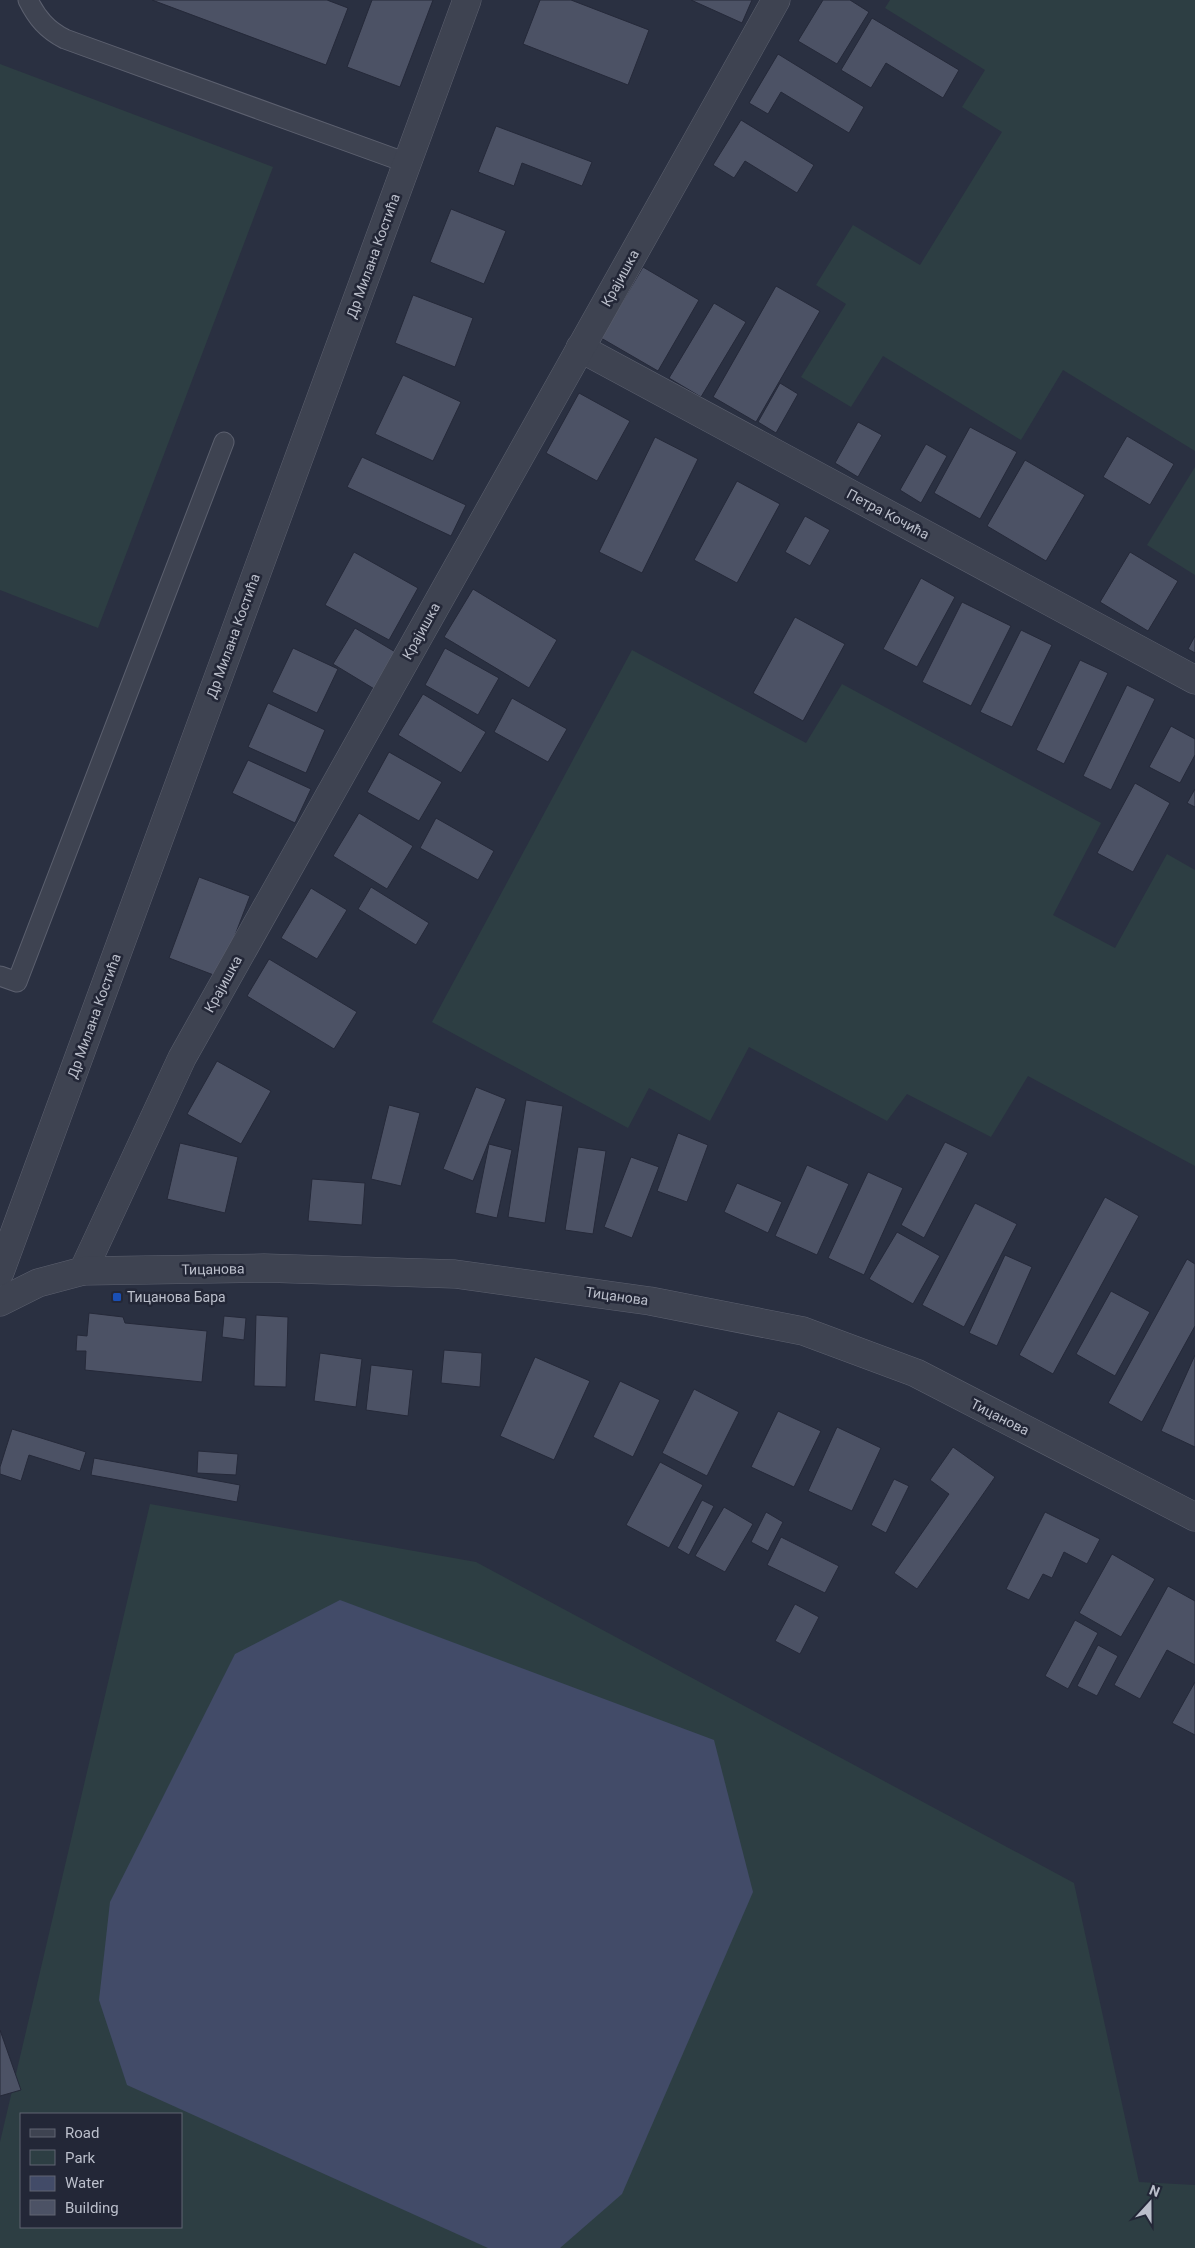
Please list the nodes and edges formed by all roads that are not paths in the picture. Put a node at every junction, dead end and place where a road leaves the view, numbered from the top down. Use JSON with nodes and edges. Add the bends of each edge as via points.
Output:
{"nodes":[{"id":1,"x":28,"y":0,"type":"edge"},
{"id":2,"x":467,"y":0,"type":"edge"},
{"id":3,"x":776,"y":0,"type":"edge"},
{"id":4,"x":407,"y":163,"type":"junction"},
{"id":5,"x":580,"y":348,"type":"junction"},
{"id":6,"x":224,"y":442,"type":"dead end"},
{"id":7,"x":1195,"y":680,"type":"edge"},
{"id":8,"x":0,"y":976,"type":"edge"},
{"id":9,"x":83,"y":1271,"type":"junction"},
{"id":10,"x":0,"y":1272,"type":"edge"},
{"id":11,"x":0,"y":1302,"type":"edge"},
{"id":12,"x":1195,"y":1517,"type":"edge"}],
"edges":[{"from":1,"to":4,"type":"lane","via":[[44,24],[65,39]]},
{"from":2,"to":4,"type":"street","name":"Др Милана Костића"},
{"from":3,"to":5,"type":"street","name":"Крајишка"},
{"from":4,"to":10,"type":"street","name":"Др Милана Костића"},
{"from":5,"to":7,"type":"street","name":"Петра Кочића"},
{"from":5,"to":9,"type":"street","name":"Крајишка","via":[[182,1058]]},
{"from":6,"to":8,"type":"lane","via":[[16,982]]},
{"from":9,"to":11,"type":"street","name":"Тицанова","via":[[38,1283]]},
{"from":9,"to":12,"type":"street","name":"Тицанова","via":[[264,1268],[455,1274],[650,1300],[802,1331],[916,1373]]}]}
